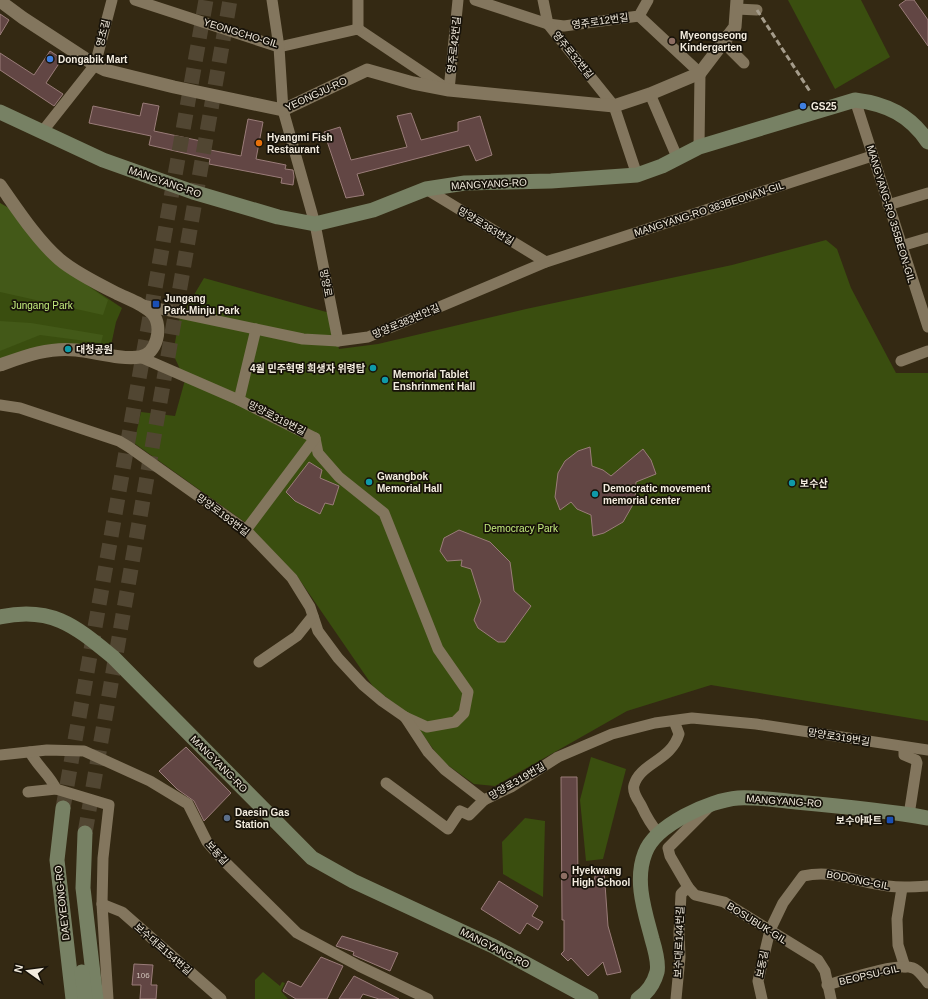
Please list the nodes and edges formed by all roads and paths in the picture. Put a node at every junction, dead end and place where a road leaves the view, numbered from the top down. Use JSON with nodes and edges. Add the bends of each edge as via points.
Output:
{"nodes":[{"id":1,"x":112,"y":0,"type":"edge"},
{"id":2,"x":135,"y":0,"type":"edge"},
{"id":3,"x":273,"y":0,"type":"edge"},
{"id":4,"x":358,"y":0,"type":"edge"},
{"id":5,"x":458,"y":0,"type":"edge"},
{"id":6,"x":475,"y":0,"type":"edge"},
{"id":7,"x":543,"y":0,"type":"edge"},
{"id":8,"x":648,"y":0,"type":"edge"},
{"id":9,"x":0,"y":1,"type":"edge"},
{"id":10,"x":737,"y":4,"type":"edge"},
{"id":11,"x":757,"y":10,"type":"dead end"},
{"id":12,"x":639,"y":16,"type":"junction"},
{"id":13,"x":548,"y":24,"type":"junction"},
{"id":14,"x":358,"y":29,"type":"junction"},
{"id":15,"x":724,"y":43,"type":"junction"},
{"id":16,"x":279,"y":47,"type":"junction"},
{"id":17,"x":744,"y":63,"type":"dead end"},
{"id":18,"x":95,"y":65,"type":"junction"},
{"id":19,"x":700,"y":73,"type":"junction"},
{"id":20,"x":450,"y":90,"type":"junction"},
{"id":21,"x":650,"y":94,"type":"junction"},
{"id":22,"x":855,"y":100,"type":"junction"},
{"id":23,"x":614,"y":106,"type":"junction"},
{"id":24,"x":282,"y":110,"type":"junction"},
{"id":25,"x":0,"y":112,"type":"edge"},
{"id":26,"x":42,"y":132,"type":"junction"},
{"id":27,"x":928,"y":142,"type":"edge"},
{"id":28,"x":699,"y":146,"type":"junction"},
{"id":29,"x":872,"y":156,"type":"junction"},
{"id":30,"x":677,"y":157,"type":"junction"},
{"id":31,"x":637,"y":175,"type":"junction"},
{"id":32,"x":0,"y":185,"type":"edge"},
{"id":33,"x":426,"y":189,"type":"junction"},
{"id":34,"x":928,"y":192,"type":"edge"},
{"id":35,"x":888,"y":205,"type":"junction"},
{"id":36,"x":315,"y":224,"type":"junction"},
{"id":37,"x":928,"y":238,"type":"edge"},
{"id":38,"x":901,"y":246,"type":"junction"},
{"id":39,"x":546,"y":262,"type":"junction"},
{"id":40,"x":141,"y":305,"type":"junction"},
{"id":41,"x":928,"y":328,"type":"edge"},
{"id":42,"x":256,"y":329,"type":"junction"},
{"id":43,"x":338,"y":342,"type":"junction"},
{"id":44,"x":928,"y":351,"type":"edge"},
{"id":45,"x":140,"y":357,"type":"junction"},
{"id":46,"x":901,"y":361,"type":"dead end"},
{"id":47,"x":0,"y":365,"type":"edge"},
{"id":48,"x":239,"y":400,"type":"junction"},
{"id":49,"x":0,"y":405,"type":"edge"},
{"id":50,"x":315,"y":438,"type":"junction"},
{"id":51,"x":246,"y":530,"type":"junction"},
{"id":52,"x":313,"y":616,"type":"junction"},
{"id":53,"x":0,"y":617,"type":"edge"},
{"id":54,"x":259,"y":662,"type":"dead end"},
{"id":55,"x":405,"y":717,"type":"junction"},
{"id":56,"x":674,"y":721,"type":"junction"},
{"id":57,"x":904,"y":747,"type":"junction"},
{"id":58,"x":928,"y":750,"type":"edge"},
{"id":59,"x":30,"y":752,"type":"junction"},
{"id":60,"x":0,"y":754,"type":"edge"},
{"id":61,"x":386,"y":783,"type":"dead end"},
{"id":62,"x":56,"y":789,"type":"junction"},
{"id":63,"x":28,"y":792,"type":"dead end"},
{"id":64,"x":484,"y":800,"type":"junction"},
{"id":65,"x":711,"y":805,"type":"junction"},
{"id":66,"x":62,"y":808,"type":"tunnel mouth"},
{"id":67,"x":909,"y":815,"type":"junction"},
{"id":68,"x":928,"y":818,"type":"edge"},
{"id":69,"x":85,"y":833,"type":"tunnel mouth"},
{"id":70,"x":658,"y":834,"type":"junction"},
{"id":71,"x":928,"y":886,"type":"edge"},
{"id":72,"x":688,"y":887,"type":"junction"},
{"id":73,"x":83,"y":888,"type":"junction"},
{"id":74,"x":902,"y":888,"type":"junction"},
{"id":75,"x":102,"y":904,"type":"junction"},
{"id":76,"x":770,"y":930,"type":"junction"},
{"id":77,"x":905,"y":967,"type":"junction"},
{"id":78,"x":832,"y":983,"type":"junction"},
{"id":79,"x":928,"y":983,"type":"edge"},
{"id":80,"x":74,"y":999,"type":"edge"},
{"id":81,"x":85,"y":999,"type":"edge"},
{"id":82,"x":96,"y":999,"type":"edge"},
{"id":83,"x":108,"y":999,"type":"edge"},
{"id":84,"x":221,"y":999,"type":"edge"},
{"id":85,"x":428,"y":999,"type":"edge"},
{"id":86,"x":591,"y":999,"type":"edge"},
{"id":87,"x":638,"y":999,"type":"edge"},
{"id":88,"x":676,"y":999,"type":"edge"},
{"id":89,"x":762,"y":999,"type":"edge"},
{"id":90,"x":831,"y":999,"type":"edge"}],
"edges":[{"from":1,"to":18,"type":"street","name":"영초길"},
{"from":2,"to":16,"type":"street","name":"YEONGCHO-GIL"},
{"from":3,"to":16,"type":"street","name":"망양로"},
{"from":4,"to":14,"type":"street"},
{"from":5,"to":20,"type":"street","name":"영주로42번길"},
{"from":6,"to":13,"type":"street","name":"영주로12번길"},
{"from":7,"to":13,"type":"street","name":"영주로32번길"},
{"from":8,"to":12,"type":"street","name":"영주로12번길"},
{"from":9,"to":18,"type":"street","name":"YEONGJU-RO"},
{"from":10,"to":11,"type":"street"},
{"from":10,"to":15,"type":"street","name":"YEONGJU-RO","via":[[735,27]]},
{"from":12,"to":13,"type":"street","name":"영주로12번길","via":[[564,26]]},
{"from":12,"to":19,"type":"street"},
{"from":13,"to":23,"type":"street","name":"영주로32번길"},
{"from":14,"to":16,"type":"street","name":"YEONGCHO-GIL"},
{"from":14,"to":20,"type":"street"},
{"from":15,"to":17,"type":"street"},
{"from":15,"to":19,"type":"street","name":"YEONGJU-RO"},
{"from":16,"to":24,"type":"street","name":"망양로"},
{"from":18,"to":24,"type":"street","name":"YEONGJU-RO","via":[[174,87]]},
{"from":18,"to":26,"type":"street"},
{"from":19,"to":21,"type":"street","name":"YEONGJU-RO"},
{"from":19,"to":28,"type":"street"},
{"from":20,"to":23,"type":"street","name":"YEONGJU-RO"},
{"from":20,"to":24,"type":"street","name":"YEONGJU-RO","via":[[367,70]]},
{"from":21,"to":23,"type":"street","name":"YEONGJU-RO"},
{"from":21,"to":30,"type":"street"},
{"from":22,"to":27,"type":"main road","name":"MANGYANG-RO","via":[[872,102],[890,109],[909,120]]},
{"from":22,"to":28,"type":"main road","name":"MANGYANG-RO"},
{"from":22,"to":29,"type":"street","name":"MANGYANG-RO 355BEON-GIL"},
{"from":23,"to":31,"type":"street"},
{"from":24,"to":36,"type":"street","name":"망양로"},
{"from":25,"to":26,"type":"main road","name":"MANGYANG-RO"},
{"from":26,"to":36,"type":"main road","name":"MANGYANG-RO","via":[[103,160],[193,192],[278,217]]},
{"from":28,"to":30,"type":"main road","name":"MANGYANG-RO"},
{"from":29,"to":35,"type":"street","name":"MANGYANG-RO 355BEON-GIL"},
{"from":29,"to":39,"type":"street","name":"MANGYANG-RO 383BEONAN-GIL"},
{"from":30,"to":31,"type":"main road","name":"MANGYANG-RO","via":[[662,166]]},
{"from":31,"to":33,"type":"main road","name":"MANGYANG-RO","via":[[465,183]]},
{"from":32,"to":40,"type":"street","via":[[30,226],[59,259],[103,286]]},
{"from":33,"to":36,"type":"main road","name":"MANGYANG-RO","via":[[373,210]]},
{"from":33,"to":39,"type":"street","name":"망양로383번길"},
{"from":34,"to":35,"type":"street"},
{"from":35,"to":38,"type":"street","name":"MANGYANG-RO 355BEON-GIL"},
{"from":36,"to":43,"type":"street","name":"망양로"},
{"from":37,"to":38,"type":"street"},
{"from":38,"to":41,"type":"street","name":"MANGYANG-RO 355BEON-GIL"},
{"from":39,"to":43,"type":"street","name":"망양로383번안길","via":[[368,337]]},
{"from":40,"to":42,"type":"street","name":"망양로383번안길"},
{"from":40,"to":45,"type":"street","via":[[153,314],[158,336],[152,349]]},
{"from":42,"to":43,"type":"street","name":"망양로383번안길","via":[[303,339]]},
{"from":42,"to":48,"type":"street"},
{"from":44,"to":46,"type":"street"},
{"from":45,"to":47,"type":"street","via":[[75,349],[48,350]]},
{"from":45,"to":48,"type":"street","name":"망양로319번길"},
{"from":48,"to":50,"type":"street","name":"망양로319번길"},
{"from":49,"to":51,"type":"street","name":"망양로193번길","via":[[20,408],[119,441]]},
{"from":50,"to":51,"type":"street"},
{"from":50,"to":55,"type":"street","name":"망양로319번길","via":[[318,453],[339,477],[384,513],[438,649],[468,692],[464,713],[455,722],[427,727]]},
{"from":51,"to":52,"type":"street","name":"망양로193번길","via":[[292,578],[310,606]]},
{"from":52,"to":54,"type":"street","via":[[297,636]]},
{"from":52,"to":55,"type":"street","name":"망양로193번길","via":[[318,631],[362,685]]},
{"from":53,"to":86,"type":"main road","name":"MANGYANG-RO","via":[[20,613],[46,615],[78,629],[113,657],[312,858],[353,881],[493,946]]},
{"from":55,"to":64,"type":"street","name":"망양로319번길","via":[[428,752],[445,770]]},
{"from":56,"to":57,"type":"street","name":"망양로319번길","via":[[692,718],[756,724]]},
{"from":56,"to":64,"type":"street","name":"망양로319번길","via":[[612,734],[558,757],[511,787]]},
{"from":56,"to":70,"type":"street","via":[[680,734],[676,745],[667,755],[643,771],[634,786],[634,793]]},
{"from":57,"to":58,"type":"street","name":"망양로319번길"},
{"from":57,"to":67,"type":"street","via":[[904,755],[916,760],[917,763]]},
{"from":59,"to":60,"type":"street","name":"보동길"},
{"from":59,"to":62,"type":"street","via":[[53,781]]},
{"from":59,"to":85,"type":"street","name":"보동길","via":[[84,751],[150,781],[188,804],[207,842],[250,888],[297,932],[359,966]]},
{"from":61,"to":64,"type":"street","via":[[448,829],[460,811],[469,815]]},
{"from":62,"to":63,"type":"street"},
{"from":62,"to":75,"type":"street","via":[[109,805],[102,858]]},
{"from":65,"to":67,"type":"main road","name":"MANGYANG-RO","via":[[737,798],[749,798],[815,803]]},
{"from":65,"to":70,"type":"main road","name":"MANGYANG-RO","via":[[676,820]]},
{"from":65,"to":72,"type":"street","name":"BOSUBUK-GIL","via":[[668,848]]},
{"from":66,"to":80,"type":"main road","name":"DAEYEONG-RO","via":[[57,860]]},
{"from":67,"to":68,"type":"main road","name":"MANGYANG-RO"},
{"from":69,"to":73,"type":"main road"},
{"from":70,"to":87,"type":"main road","name":"MANGYANG-RO","via":[[645,853],[640,882],[657,971],[651,987]]},
{"from":71,"to":74,"type":"street","name":"BODONG-GIL"},
{"from":72,"to":76,"type":"street","name":"BOSUBUK-GIL","via":[[695,895],[724,902]]},
{"from":72,"to":88,"type":"street","name":"보수대로144번길","via":[[681,894]]},
{"from":73,"to":81,"type":"main road","via":[[80,950]]},
{"from":73,"to":82,"type":"main road"},
{"from":74,"to":76,"type":"street","name":"BODONG-GIL","via":[[820,872],[803,876],[783,903]]},
{"from":74,"to":77,"type":"street","via":[[897,919],[898,945]]},
{"from":75,"to":83,"type":"street"},
{"from":75,"to":84,"type":"street","name":"보수대로154번길","via":[[122,912]]},
{"from":76,"to":78,"type":"street","name":"BOSUBUK-GIL","via":[[818,960]]},
{"from":76,"to":89,"type":"street","name":"보동길","via":[[758,981]]},
{"from":77,"to":78,"type":"street","name":"BEOPSU-GIL"},
{"from":77,"to":79,"type":"street","name":"BEOPSU-GIL","via":[[917,970]]},
{"from":78,"to":90,"type":"street","name":"BOSUBUK-GIL"}]}
